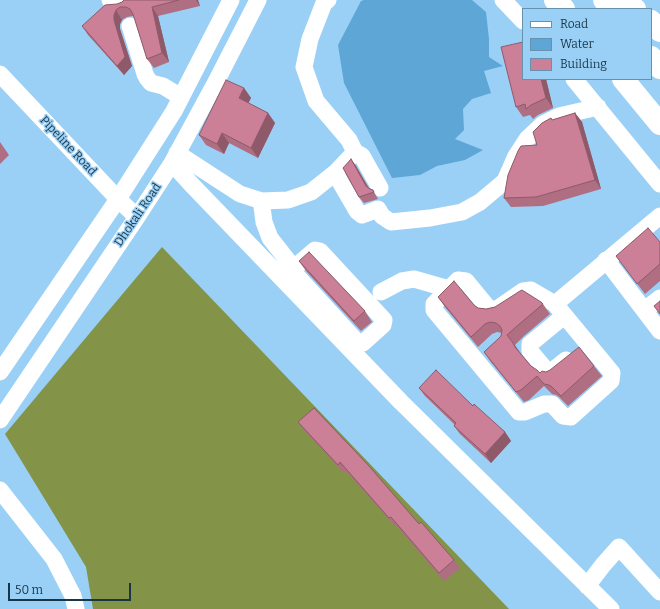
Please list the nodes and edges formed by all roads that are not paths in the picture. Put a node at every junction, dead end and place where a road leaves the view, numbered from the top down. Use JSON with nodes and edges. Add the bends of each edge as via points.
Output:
{"nodes":[{"id":1,"x":110,"y":0,"type":"edge"},
{"id":2,"x":126,"y":0,"type":"edge"},
{"id":3,"x":231,"y":0,"type":"edge"},
{"id":4,"x":258,"y":0,"type":"edge"},
{"id":5,"x":328,"y":0,"type":"edge"},
{"id":6,"x":503,"y":0,"type":"edge"},
{"id":7,"x":555,"y":0,"type":"edge"},
{"id":8,"x":604,"y":0,"type":"edge"},
{"id":9,"x":622,"y":0,"type":"edge"},
{"id":10,"x":563,"y":8,"type":"edge"},
{"id":11,"x":611,"y":8,"type":"edge"},
{"id":12,"x":633,"y":8,"type":"edge"},
{"id":13,"x":522,"y":20,"type":"edge"},
{"id":14,"x":130,"y":26,"type":"dead end"},
{"id":15,"x":652,"y":58,"type":"edge"},
{"id":16,"x":198,"y":64,"type":"junction"},
{"id":17,"x":660,"y":68,"type":"edge"},
{"id":18,"x":0,"y":74,"type":"edge"},
{"id":19,"x":218,"y":78,"type":"junction"},
{"id":20,"x":575,"y":80,"type":"edge"},
{"id":21,"x":624,"y":80,"type":"edge"},
{"id":22,"x":181,"y":97,"type":"junction"},
{"id":23,"x":598,"y":107,"type":"junction"},
{"id":24,"x":660,"y":124,"type":"edge"},
{"id":25,"x":355,"y":152,"type":"junction"},
{"id":26,"x":175,"y":158,"type":"junction"},
{"id":27,"x":335,"y":173,"type":"junction"},
{"id":28,"x":660,"y":184,"type":"edge"},
{"id":29,"x":380,"y":188,"type":"dead end"},
{"id":30,"x":118,"y":199,"type":"junction"},
{"id":31,"x":262,"y":201,"type":"junction"},
{"id":32,"x":660,"y":216,"type":"edge"},
{"id":33,"x":137,"y":217,"type":"junction"},
{"id":34,"x":606,"y":260,"type":"junction"},
{"id":35,"x":293,"y":269,"type":"junction"},
{"id":36,"x":449,"y":289,"type":"junction"},
{"id":37,"x":381,"y":292,"type":"dead end"},
{"id":38,"x":660,"y":298,"type":"edge"},
{"id":39,"x":560,"y":310,"type":"junction"},
{"id":40,"x":645,"y":310,"type":"junction"},
{"id":41,"x":660,"y":331,"type":"edge"},
{"id":42,"x":587,"y":343,"type":"junction"},
{"id":43,"x":0,"y":372,"type":"edge"},
{"id":44,"x":0,"y":420,"type":"edge"},
{"id":45,"x":0,"y":490,"type":"edge"},
{"id":46,"x":587,"y":586,"type":"junction"},
{"id":47,"x":660,"y":592,"type":"edge"},
{"id":48,"x":76,"y":609,"type":"edge"},
{"id":49,"x":611,"y":609,"type":"edge"}],
"edges":[{"from":1,"to":2,"type":"street","via":[[115,5]]},
{"from":3,"to":16,"type":"street"},
{"from":4,"to":19,"type":"street","name":"Dhokali Road"},
{"from":5,"to":25,"type":"street","via":[[324,3],[310,39],[304,67],[316,101],[349,140]]},
{"from":6,"to":13,"type":"street"},
{"from":7,"to":10,"type":"highway"},
{"from":8,"to":11,"type":"highway"},
{"from":9,"to":12,"type":"highway"},
{"from":14,"to":22,"type":"street","via":[[147,78],[151,83],[163,86]]},
{"from":15,"to":17,"type":"highway"},
{"from":16,"to":19,"type":"street"},
{"from":16,"to":22,"type":"street"},
{"from":18,"to":30,"type":"street","name":"Pipeline Road"},
{"from":19,"to":26,"type":"street","name":"Dhokali Road"},
{"from":20,"to":23,"type":"street"},
{"from":21,"to":24,"type":"highway"},
{"from":22,"to":30,"type":"street"},
{"from":23,"to":27,"type":"street","via":[[559,116],[543,124],[516,156],[505,181],[480,202],[462,212],[391,222],[382,216],[378,209],[362,215],[357,211]]},
{"from":23,"to":28,"type":"street"},
{"from":25,"to":27,"type":"street"},
{"from":25,"to":29,"type":"street","via":[[362,156]]},
{"from":26,"to":31,"type":"street","via":[[240,194]]},
{"from":26,"to":33,"type":"street","name":"Dhokali Road"},
{"from":26,"to":46,"type":"street","via":[[191,184],[400,402]]},
{"from":27,"to":31,"type":"street","via":[[311,192],[288,200]]},
{"from":30,"to":33,"type":"street","name":"Pipeline Road"},
{"from":30,"to":43,"type":"street"},
{"from":31,"to":35,"type":"street","via":[[264,222],[270,238]]},
{"from":32,"to":34,"type":"street"},
{"from":33,"to":44,"type":"street","name":"Dhokali Road"},
{"from":34,"to":39,"type":"street"},
{"from":34,"to":40,"type":"street"},
{"from":35,"to":35,"type":"street","via":[[358,343],[363,343],[383,325],[384,320],[320,251],[315,250]]},
{"from":36,"to":37,"type":"street","via":[[414,278]]},
{"from":36,"to":39,"type":"street","via":[[458,280],[466,281],[489,309],[497,309],[523,291],[531,290]]},
{"from":36,"to":42,"type":"street","via":[[434,304],[434,310],[482,356],[519,412],[552,404],[563,416],[571,417],[611,381],[612,373]]},
{"from":38,"to":40,"type":"street"},
{"from":39,"to":42,"type":"street"},
{"from":39,"to":42,"type":"street","via":[[530,344],[530,350],[546,370],[551,372]]},
{"from":40,"to":41,"type":"street"},
{"from":45,"to":48,"type":"street","via":[[54,559],[73,596]]},
{"from":46,"to":47,"type":"street","via":[[619,548]]},
{"from":46,"to":49,"type":"street"}]}
